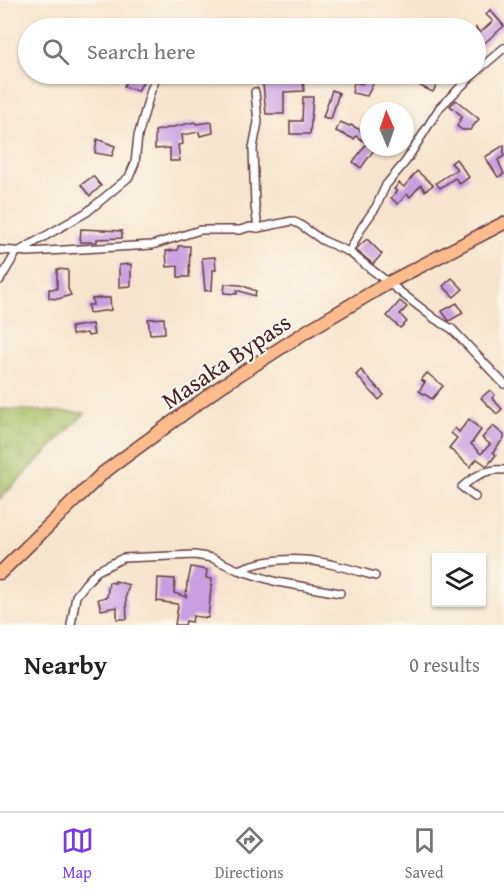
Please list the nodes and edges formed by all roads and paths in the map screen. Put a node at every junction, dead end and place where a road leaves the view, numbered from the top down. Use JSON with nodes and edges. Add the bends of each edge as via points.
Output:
{"nodes":[{"id":1,"x":504,"y":48,"type":"edge"},
{"id":2,"x":486,"y":64,"type":"edge"},
{"id":3,"x":154,"y":84,"type":"edge"},
{"id":4,"x":464,"y":84,"type":"edge"},
{"id":5,"x":255,"y":92,"type":"dead end"},
{"id":6,"x":504,"y":223,"type":"edge"},
{"id":7,"x":258,"y":228,"type":"junction"},
{"id":8,"x":0,"y":250,"type":"edge"},
{"id":9,"x":349,"y":252,"type":"junction"},
{"id":10,"x":16,"y":253,"type":"junction"},
{"id":11,"x":0,"y":280,"type":"edge"},
{"id":12,"x":388,"y":283,"type":"junction"},
{"id":13,"x":504,"y":384,"type":"edge"},
{"id":14,"x":504,"y":471,"type":"edge"},
{"id":15,"x":475,"y":497,"type":"dead end"},
{"id":16,"x":238,"y":570,"type":"junction"},
{"id":17,"x":0,"y":573,"type":"edge"},
{"id":18,"x":375,"y":576,"type":"dead end"},
{"id":19,"x":340,"y":593,"type":"dead end"},
{"id":20,"x":71,"y":625,"type":"edge"}],
"edges":[{"from":1,"to":2,"type":"street"},
{"from":3,"to":10,"type":"street","via":[[129,177],[87,212]]},
{"from":4,"to":9,"type":"street","via":[[440,108],[386,185]]},
{"from":5,"to":7,"type":"street","via":[[258,122],[253,148]]},
{"from":6,"to":12,"type":"highway","name":"Masaka Bypass"},
{"from":7,"to":9,"type":"street","via":[[292,221]]},
{"from":7,"to":10,"type":"street","via":[[200,230],[152,245]]},
{"from":8,"to":10,"type":"street"},
{"from":9,"to":12,"type":"street"},
{"from":10,"to":11,"type":"street"},
{"from":12,"to":13,"type":"street","via":[[452,329]]},
{"from":12,"to":17,"type":"highway","name":"Masaka Bypass","via":[[220,387],[112,467]]},
{"from":14,"to":15,"type":"street","via":[[482,473],[462,487]]},
{"from":16,"to":18,"type":"street","via":[[284,558],[311,560]]},
{"from":16,"to":19,"type":"street","via":[[277,582]]},
{"from":16,"to":20,"type":"street","via":[[195,555],[123,558],[97,571],[86,583],[76,596]]}]}
